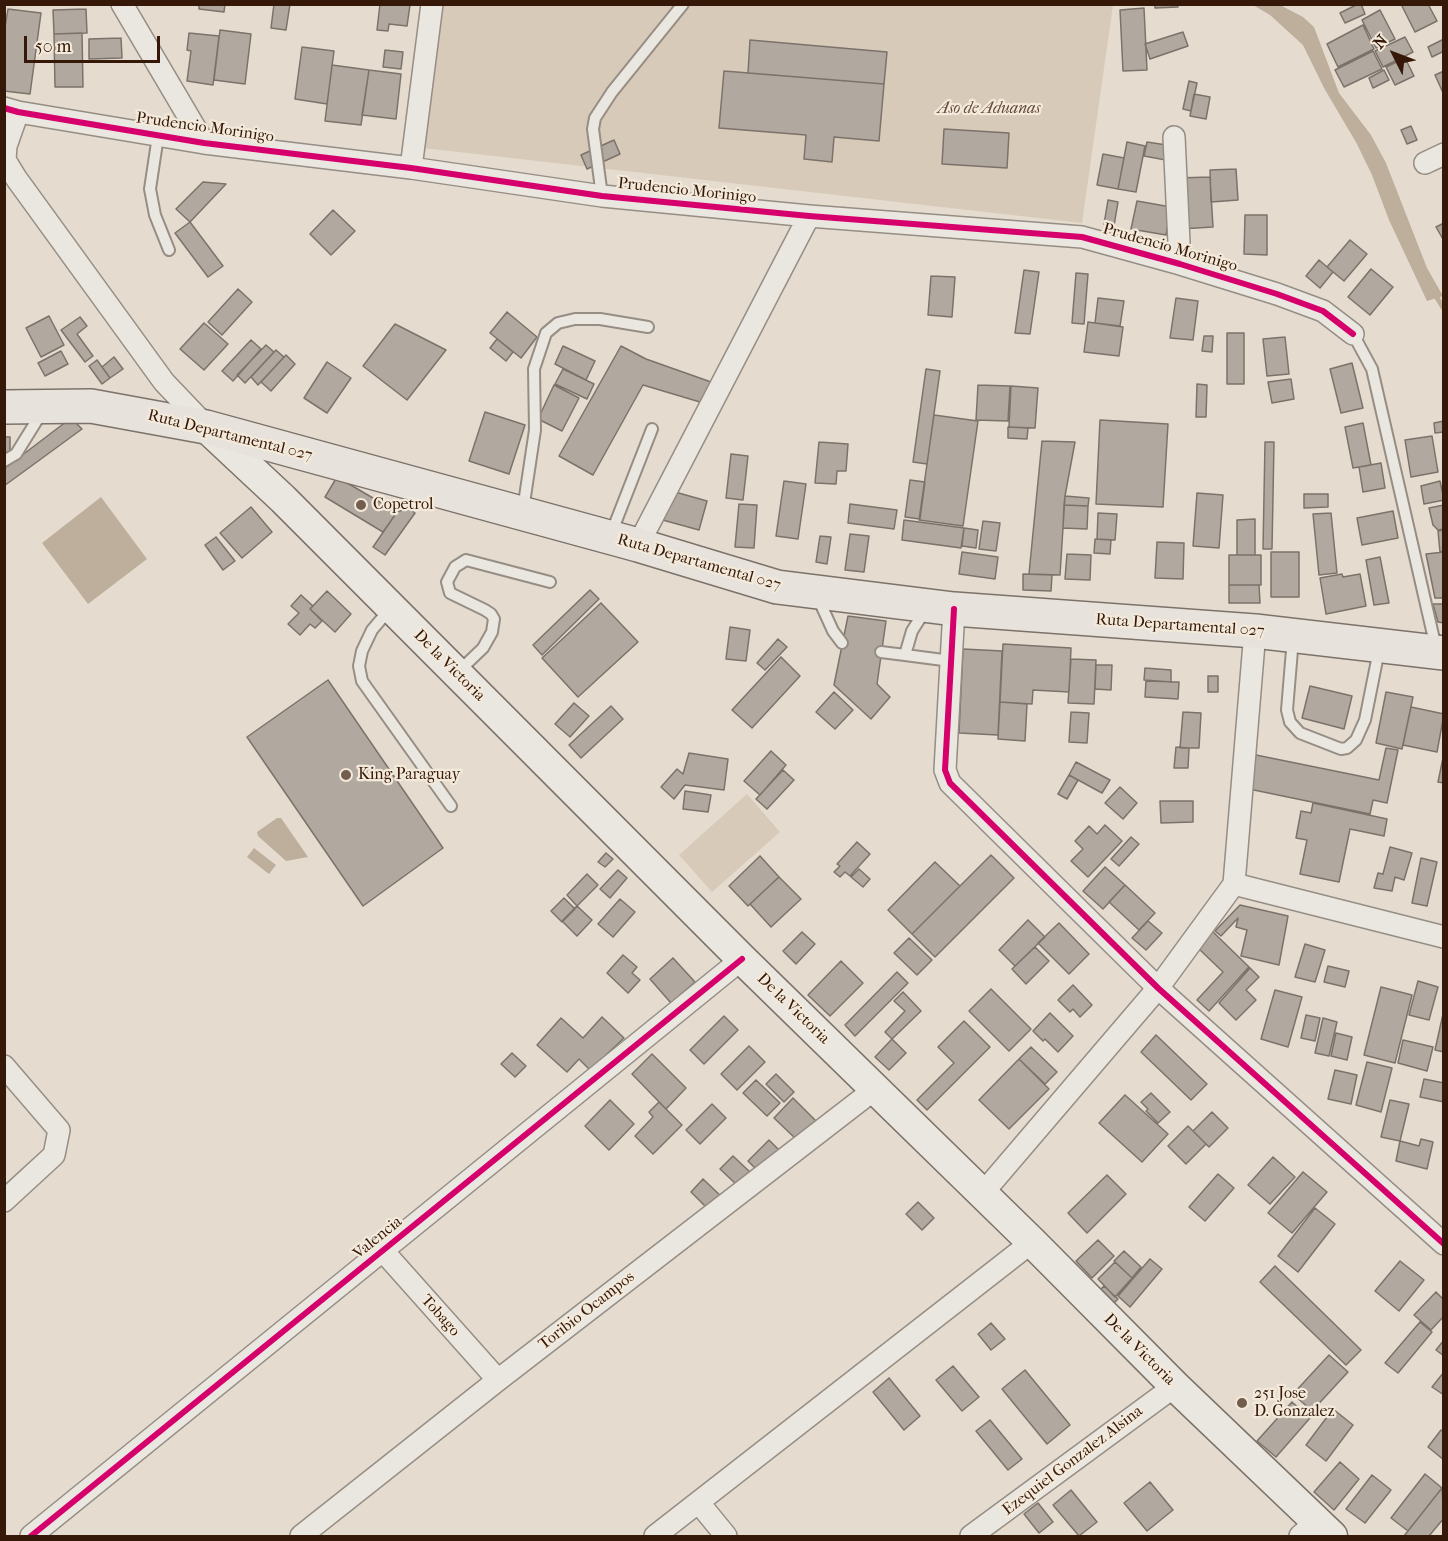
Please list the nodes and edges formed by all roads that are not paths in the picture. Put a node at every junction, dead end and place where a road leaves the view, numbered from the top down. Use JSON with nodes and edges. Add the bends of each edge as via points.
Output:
{"nodes":[{"id":1,"x":122,"y":4,"type":"edge"},
{"id":2,"x":432,"y":4,"type":"edge"},
{"id":3,"x":683,"y":4,"type":"edge"},
{"id":4,"x":11,"y":110,"type":"edge"},
{"id":5,"x":158,"y":136,"type":"junction"},
{"id":6,"x":1174,"y":137,"type":"dead end"},
{"id":7,"x":204,"y":143,"type":"junction"},
{"id":8,"x":411,"y":168,"type":"junction"},
{"id":9,"x":602,"y":196,"type":"junction"},
{"id":10,"x":809,"y":216,"type":"junction"},
{"id":11,"x":169,"y":250,"type":"dead end"},
{"id":12,"x":1180,"y":264,"type":"junction"},
{"id":13,"x":648,"y":327,"type":"dead end"},
{"id":14,"x":1353,"y":334,"type":"joint"},
{"id":15,"x":4,"y":407,"type":"edge"},
{"id":16,"x":46,"y":407,"type":"junction"},
{"id":17,"x":206,"y":427,"type":"junction"},
{"id":18,"x":652,"y":429,"type":"dead end"},
{"id":19,"x":4,"y":461,"type":"edge"},
{"id":20,"x":522,"y":514,"type":"junction"},
{"id":21,"x":623,"y":541,"type":"junction"},
{"id":22,"x":550,"y":582,"type":"dead end"},
{"id":23,"x":815,"y":592,"type":"junction"},
{"id":24,"x":391,"y":608,"type":"junction"},
{"id":25,"x":941,"y":608,"type":"junction"},
{"id":26,"x":1255,"y":631,"type":"junction"},
{"id":27,"x":1294,"y":635,"type":"junction"},
{"id":28,"x":842,"y":643,"type":"dead end"},
{"id":29,"x":1380,"y":645,"type":"junction"},
{"id":30,"x":881,"y":652,"type":"dead end"},
{"id":31,"x":1440,"y":652,"type":"edge"},
{"id":32,"x":906,"y":655,"type":"junction"},
{"id":33,"x":951,"y":661,"type":"junction"},
{"id":34,"x":457,"y":674,"type":"junction"},
{"id":35,"x":451,"y":806,"type":"dead end"},
{"id":36,"x":1234,"y":884,"type":"junction"},
{"id":37,"x":1443,"y":937,"type":"edge"},
{"id":38,"x":742,"y":959,"type":"junction"},
{"id":39,"x":1158,"y":988,"type":"junction"},
{"id":40,"x":4,"y":1066,"type":"edge"},
{"id":41,"x":875,"y":1089,"type":"junction"},
{"id":42,"x":982,"y":1194,"type":"junction"},
{"id":43,"x":4,"y":1201,"type":"edge"},
{"id":44,"x":1032,"y":1242,"type":"junction"},
{"id":45,"x":1443,"y":1244,"type":"edge"},
{"id":46,"x":383,"y":1251,"type":"junction"},
{"id":47,"x":498,"y":1380,"type":"junction"},
{"id":48,"x":1175,"y":1386,"type":"junction"},
{"id":49,"x":699,"y":1503,"type":"junction"},
{"id":50,"x":1316,"y":1532,"type":"edge"},
{"id":51,"x":42,"y":1533,"type":"edge"},
{"id":52,"x":301,"y":1536,"type":"edge"},
{"id":53,"x":655,"y":1536,"type":"edge"},
{"id":54,"x":726,"y":1536,"type":"edge"},
{"id":55,"x":971,"y":1536,"type":"edge"}],
"edges":[{"from":1,"to":7,"type":"street"},
{"from":2,"to":8,"type":"street"},
{"from":3,"to":9,"type":"lane","via":[[612,92],[596,118],[593,129]]},
{"from":4,"to":5,"type":"street","name":"Prudencio Morinigo"},
{"from":4,"to":17,"type":"street","via":[[5,160],[164,382]]},
{"from":5,"to":7,"type":"street","name":"Prudencio Morinigo"},
{"from":5,"to":11,"type":"lane","via":[[150,189]]},
{"from":6,"to":12,"type":"street"},
{"from":7,"to":8,"type":"street","name":"Prudencio Morinigo"},
{"from":8,"to":9,"type":"street","name":"Prudencio Morinigo"},
{"from":9,"to":10,"type":"street","name":"Prudencio Morinigo"},
{"from":10,"to":12,"type":"street","name":"Prudencio Morinigo","via":[[1082,237]]},
{"from":10,"to":21,"type":"street"},
{"from":12,"to":14,"type":"street","name":"Prudencio Morinigo","via":[[1323,311]]},
{"from":13,"to":20,"type":"lane","via":[[575,319],[558,323],[546,333],[534,369],[535,430]]},
{"from":14,"to":31,"type":"lane","name":"Prudencio Morinigo","via":[[1372,369]]},
{"from":15,"to":16,"type":"main road","name":"Ruta Departamental 027"},
{"from":16,"to":17,"type":"main road","name":"Ruta Departamental 027","via":[[91,406]]},
{"from":16,"to":19,"type":"lane","via":[[16,454]]},
{"from":17,"to":20,"type":"main road","name":"Ruta Departamental 027"},
{"from":17,"to":24,"type":"main road","name":"De la Victoria"},
{"from":18,"to":21,"type":"lane"},
{"from":20,"to":21,"type":"main road","name":"Ruta Departamental 027"},
{"from":21,"to":23,"type":"main road","name":"Ruta Departamental 027","via":[[777,587]]},
{"from":22,"to":34,"type":"lane","via":[[466,560],[455,567],[448,578],[450,593],[485,610],[494,619],[492,633],[483,648]]},
{"from":23,"to":25,"type":"main road","name":"Ruta Departamental 027"},
{"from":23,"to":28,"type":"lane"},
{"from":24,"to":34,"type":"main road","name":"De la Victoria"},
{"from":24,"to":35,"type":"lane","via":[[372,630],[362,651],[362,681]]},
{"from":25,"to":26,"type":"main road","name":"Ruta Departamental 027"},
{"from":25,"to":32,"type":"lane","via":[[912,631]]},
{"from":25,"to":33,"type":"street"},
{"from":26,"to":27,"type":"main road","name":"Ruta Departamental 027"},
{"from":26,"to":36,"type":"street"},
{"from":27,"to":29,"type":"main road","name":"Ruta Departamental 027"},
{"from":27,"to":29,"type":"lane","via":[[1287,710],[1290,722],[1300,733],[1341,749],[1356,740],[1365,720]]},
{"from":29,"to":31,"type":"main road","name":"Ruta Departamental 027"},
{"from":30,"to":32,"type":"lane"},
{"from":32,"to":33,"type":"lane"},
{"from":33,"to":39,"type":"street","via":[[945,770],[950,783]]},
{"from":34,"to":38,"type":"main road","name":"De la Victoria"},
{"from":36,"to":37,"type":"street"},
{"from":36,"to":39,"type":"street"},
{"from":38,"to":41,"type":"main road","name":"De la Victoria"},
{"from":38,"to":46,"type":"street","name":"Valencia"},
{"from":39,"to":42,"type":"street"},
{"from":39,"to":45,"type":"street"},
{"from":40,"to":43,"type":"street","via":[[59,1130],[54,1155]]},
{"from":41,"to":42,"type":"main road","name":"De la Victoria"},
{"from":41,"to":47,"type":"street","name":"Toribio Ocampos"},
{"from":42,"to":44,"type":"main road","name":"De la Victoria"},
{"from":44,"to":48,"type":"main road","name":"De la Victoria"},
{"from":44,"to":49,"type":"street"},
{"from":46,"to":47,"type":"street","name":"Tobago"},
{"from":46,"to":51,"type":"street","name":"Valencia"},
{"from":47,"to":52,"type":"street","name":"Toribio Ocampos"},
{"from":48,"to":50,"type":"main road","name":"De la Victoria"},
{"from":48,"to":55,"type":"street","name":"Ezequiel Gonzalez Alsina"},
{"from":49,"to":53,"type":"street"},
{"from":49,"to":54,"type":"street"}]}
